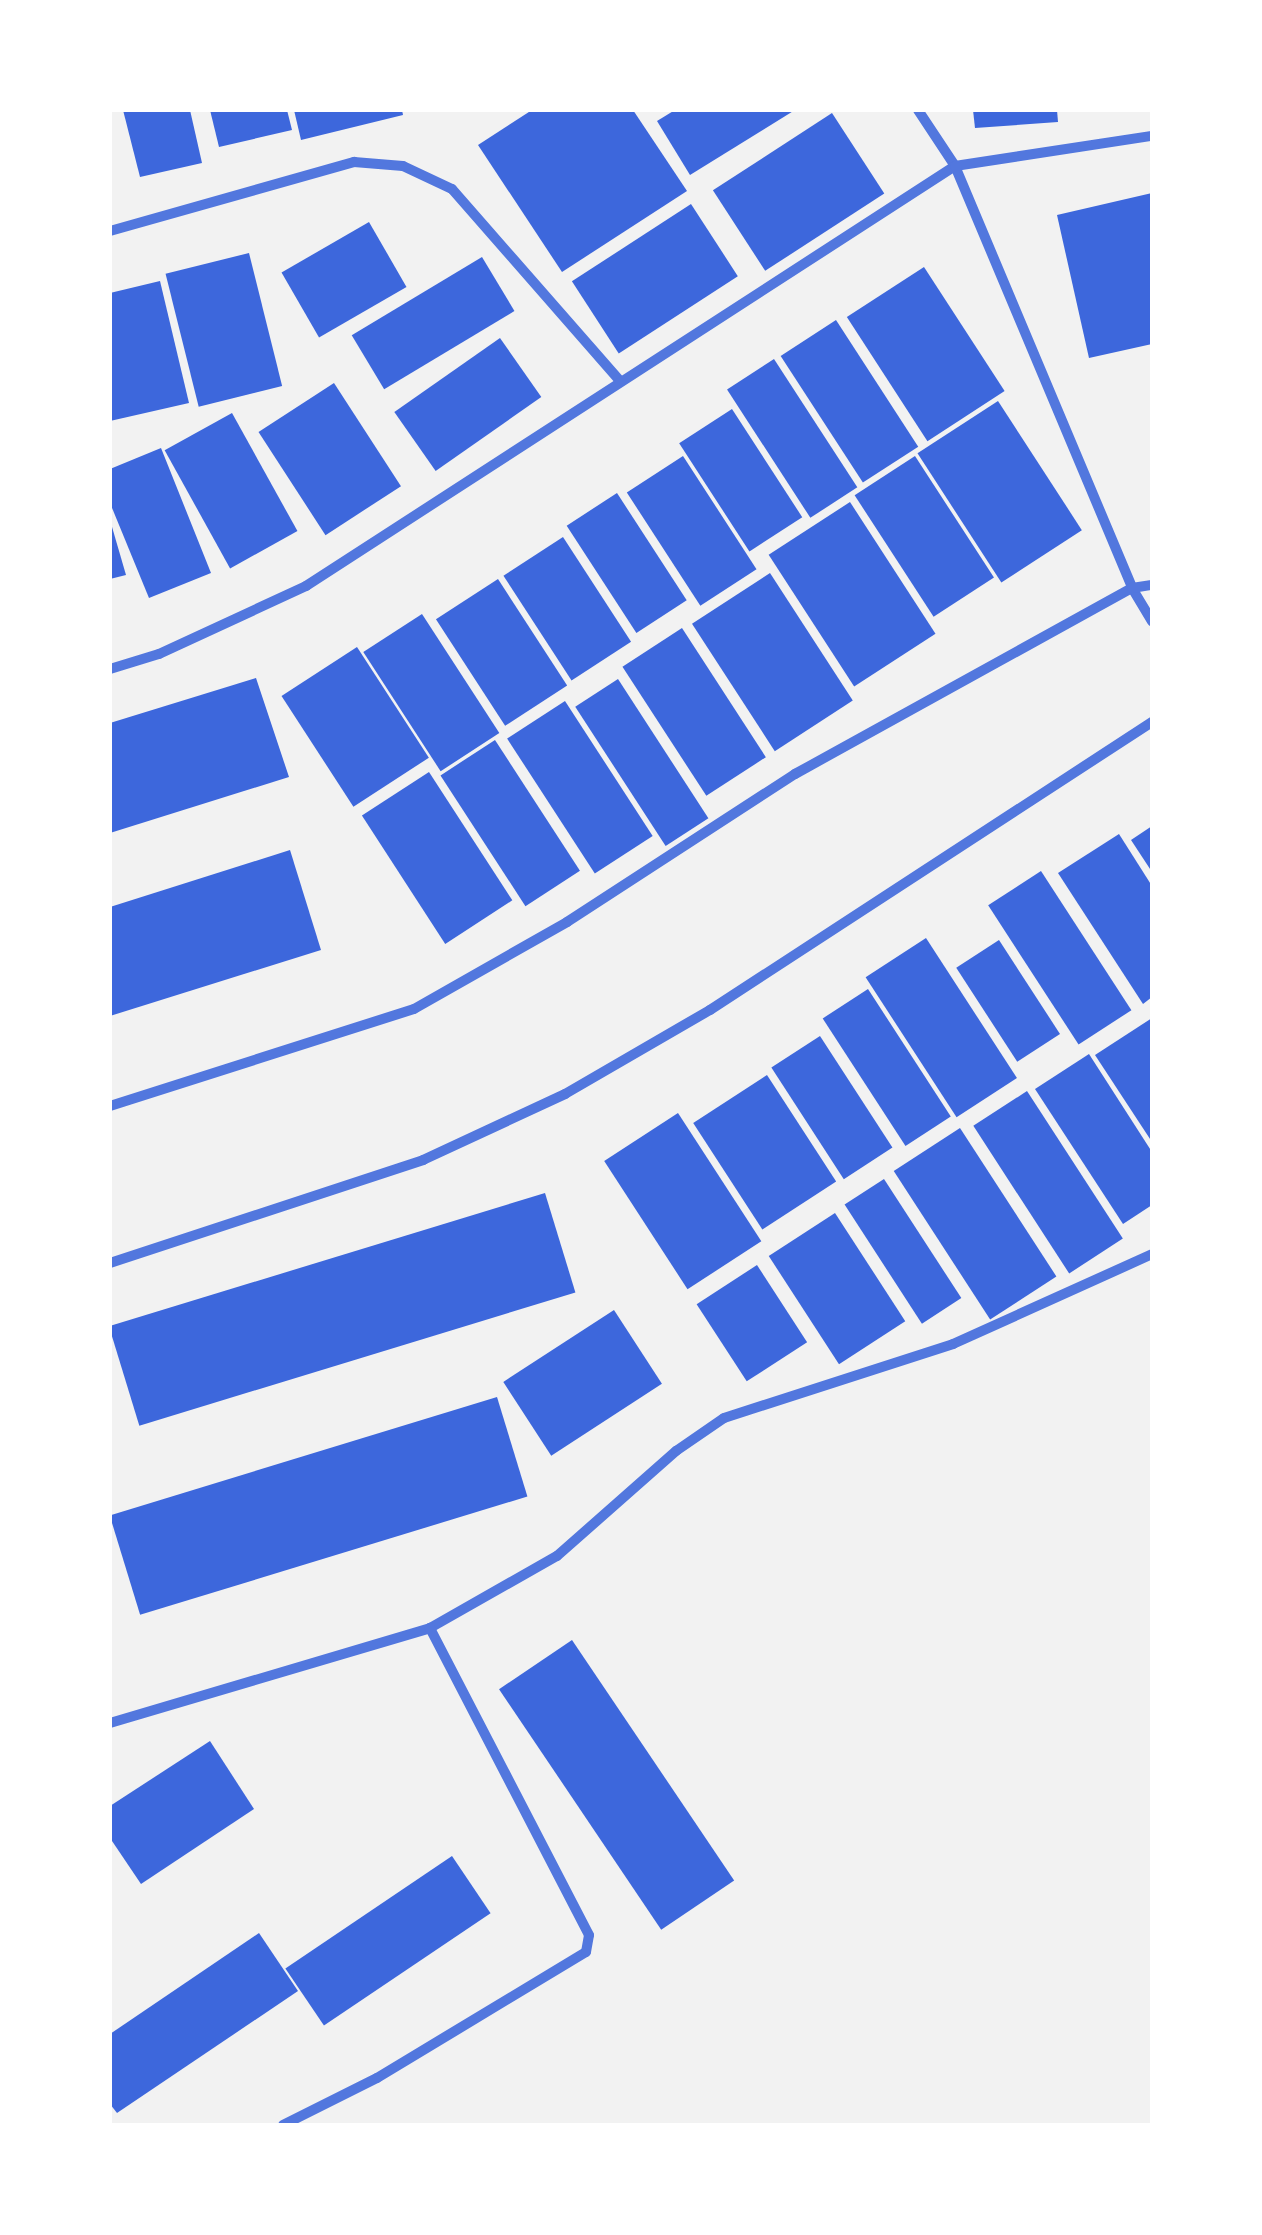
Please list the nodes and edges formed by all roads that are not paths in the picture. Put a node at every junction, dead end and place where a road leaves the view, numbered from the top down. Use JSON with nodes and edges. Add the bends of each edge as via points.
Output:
{"nodes":[{"id":1,"x":918,"y":110,"type":"edge"},
{"id":2,"x":1152,"y":136,"type":"edge"},
{"id":3,"x":955,"y":166,"type":"junction"},
{"id":4,"x":110,"y":231,"type":"edge"},
{"id":5,"x":620,"y":382,"type":"junction"},
{"id":6,"x":1152,"y":585,"type":"edge"},
{"id":7,"x":1132,"y":588,"type":"junction"},
{"id":8,"x":1152,"y":621,"type":"edge"},
{"id":9,"x":110,"y":668,"type":"edge"},
{"id":10,"x":1152,"y":722,"type":"edge"},
{"id":11,"x":110,"y":1106,"type":"edge"},
{"id":12,"x":1152,"y":1254,"type":"edge"},
{"id":13,"x":110,"y":1262,"type":"edge"},
{"id":14,"x":430,"y":1628,"type":"junction"},
{"id":15,"x":110,"y":1723,"type":"edge"},
{"id":16,"x":284,"y":2125,"type":"edge"}],
"edges":[{"from":1,"to":3,"type":"street"},
{"from":2,"to":3,"type":"street"},
{"from":3,"to":5,"type":"street"},
{"from":3,"to":7,"type":"street"},
{"from":4,"to":5,"type":"street","via":[[354,162],[403,166],[452,190]]},
{"from":5,"to":9,"type":"street","via":[[306,586],[159,654]]},
{"from":6,"to":7,"type":"street"},
{"from":7,"to":8,"type":"street"},
{"from":7,"to":11,"type":"street","via":[[794,774],[568,922],[414,1009]]},
{"from":10,"to":13,"type":"street","via":[[710,1010],[565,1094],[423,1160]]},
{"from":12,"to":14,"type":"street","via":[[953,1344],[724,1418],[676,1451],[557,1556]]},
{"from":14,"to":15,"type":"street"},
{"from":14,"to":16,"type":"street","via":[[589,1936],[586,1952],[377,2078]]}]}
